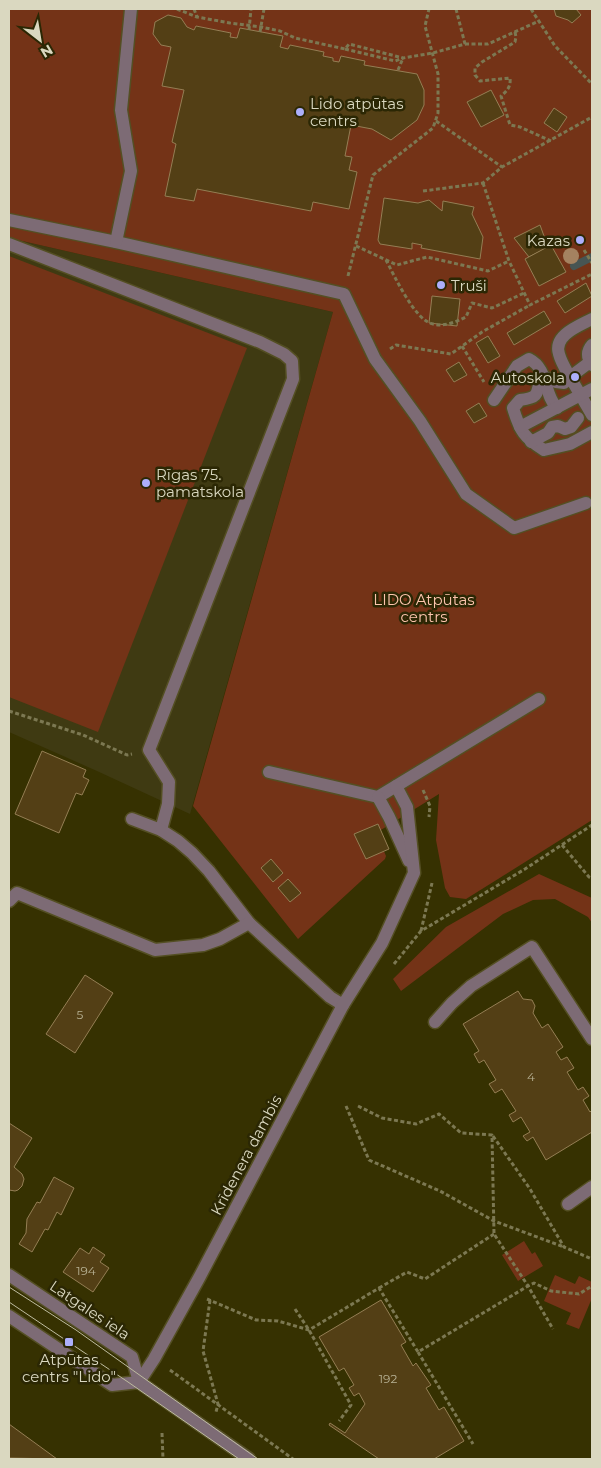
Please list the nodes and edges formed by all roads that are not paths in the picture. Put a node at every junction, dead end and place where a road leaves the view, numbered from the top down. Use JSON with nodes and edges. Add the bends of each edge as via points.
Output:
{"nodes":[{"id":1,"x":131,"y":9,"type":"edge"},
{"id":2,"x":9,"y":220,"type":"edge"},
{"id":3,"x":116,"y":242,"type":"junction"},
{"id":4,"x":9,"y":244,"type":"edge"},
{"id":5,"x":588,"y":321,"type":"edge"},
{"id":6,"x":592,"y":337,"type":"edge"},
{"id":7,"x":592,"y":345,"type":"edge"},
{"id":8,"x":591,"y":364,"type":"edge"},
{"id":9,"x":544,"y":377,"type":"junction"},
{"id":10,"x":567,"y":380,"type":"junction"},
{"id":11,"x":581,"y":395,"type":"edge"},
{"id":12,"x":494,"y":400,"type":"dead end"},
{"id":13,"x":557,"y":408,"type":"junction"},
{"id":14,"x":592,"y":415,"type":"edge"},
{"id":15,"x":578,"y":418,"type":"junction"},
{"id":16,"x":520,"y":427,"type":"junction"},
{"id":17,"x":590,"y":433,"type":"edge"},
{"id":18,"x":531,"y":442,"type":"junction"},
{"id":19,"x":586,"y":503,"type":"dead end"},
{"id":20,"x":539,"y":698,"type":"dead end"},
{"id":21,"x":269,"y":772,"type":"dead end"},
{"id":22,"x":396,"y":786,"type":"junction"},
{"id":23,"x":378,"y":797,"type":"junction"},
{"id":24,"x":132,"y":819,"type":"dead end"},
{"id":25,"x":161,"y":830,"type":"junction"},
{"id":26,"x":414,"y":873,"type":"junction"},
{"id":27,"x":9,"y":901,"type":"edge"},
{"id":28,"x":249,"y":923,"type":"junction"},
{"id":29,"x":343,"y":1006,"type":"junction"},
{"id":30,"x":435,"y":1022,"type":"dead end"},
{"id":31,"x":592,"y":1039,"type":"edge"},
{"id":32,"x":592,"y":1187,"type":"edge"},
{"id":33,"x":568,"y":1204,"type":"dead end"},
{"id":34,"x":9,"y":1275,"type":"edge"},
{"id":35,"x":9,"y":1316,"type":"edge"},
{"id":36,"x":139,"y":1382,"type":"junction"},
{"id":37,"x":249,"y":1459,"type":"edge"}],
"edges":[{"from":1,"to":3,"type":"street","via":[[121,110],[131,171]]},
{"from":2,"to":3,"type":"street"},
{"from":3,"to":19,"type":"street","via":[[344,294],[375,359],[420,421],[466,494],[514,528]]},
{"from":4,"to":25,"type":"street","via":[[260,342],[292,361],[292,379],[149,750],[169,782],[168,804]]},
{"from":5,"to":6,"type":"street"},
{"from":5,"to":10,"type":"street","via":[[565,334],[558,345]]},
{"from":7,"to":8,"type":"street","via":[[587,352]]},
{"from":8,"to":10,"type":"street"},
{"from":9,"to":10,"type":"street","via":[[556,382]]},
{"from":9,"to":12,"type":"street","via":[[536,363],[529,359],[517,366]]},
{"from":9,"to":13,"type":"street"},
{"from":9,"to":16,"type":"street","via":[[540,380],[536,396],[520,400],[513,408]]},
{"from":10,"to":11,"type":"street"},
{"from":11,"to":13,"type":"street"},
{"from":11,"to":14,"type":"street"},
{"from":11,"to":15,"type":"street"},
{"from":13,"to":16,"type":"street"},
{"from":15,"to":17,"type":"street"},
{"from":15,"to":18,"type":"street","via":[[571,427],[552,427],[548,433]]},
{"from":16,"to":18,"type":"street"},
{"from":17,"to":18,"type":"street","via":[[570,444],[544,450]]},
{"from":20,"to":22,"type":"street"},
{"from":21,"to":23,"type":"street"},
{"from":22,"to":23,"type":"street"},
{"from":22,"to":26,"type":"street","via":[[407,807]]},
{"from":23,"to":26,"type":"street"},
{"from":24,"to":25,"type":"street"},
{"from":25,"to":28,"type":"street","via":[[192,852]]},
{"from":26,"to":29,"type":"street","name":"Krīdenera dambis","via":[[382,943]]},
{"from":27,"to":28,"type":"street","via":[[17,893],[155,950],[204,945]]},
{"from":28,"to":29,"type":"street"},
{"from":29,"to":36,"type":"street","name":"Krīdenera dambis","via":[[200,1278]]},
{"from":30,"to":31,"type":"street","via":[[471,986],[532,947]]},
{"from":32,"to":33,"type":"street"},
{"from":34,"to":36,"type":"street","name":"Latgales iela","via":[[132,1357]]},
{"from":35,"to":36,"type":"street","via":[[112,1385]]},
{"from":36,"to":37,"type":"street"}]}
